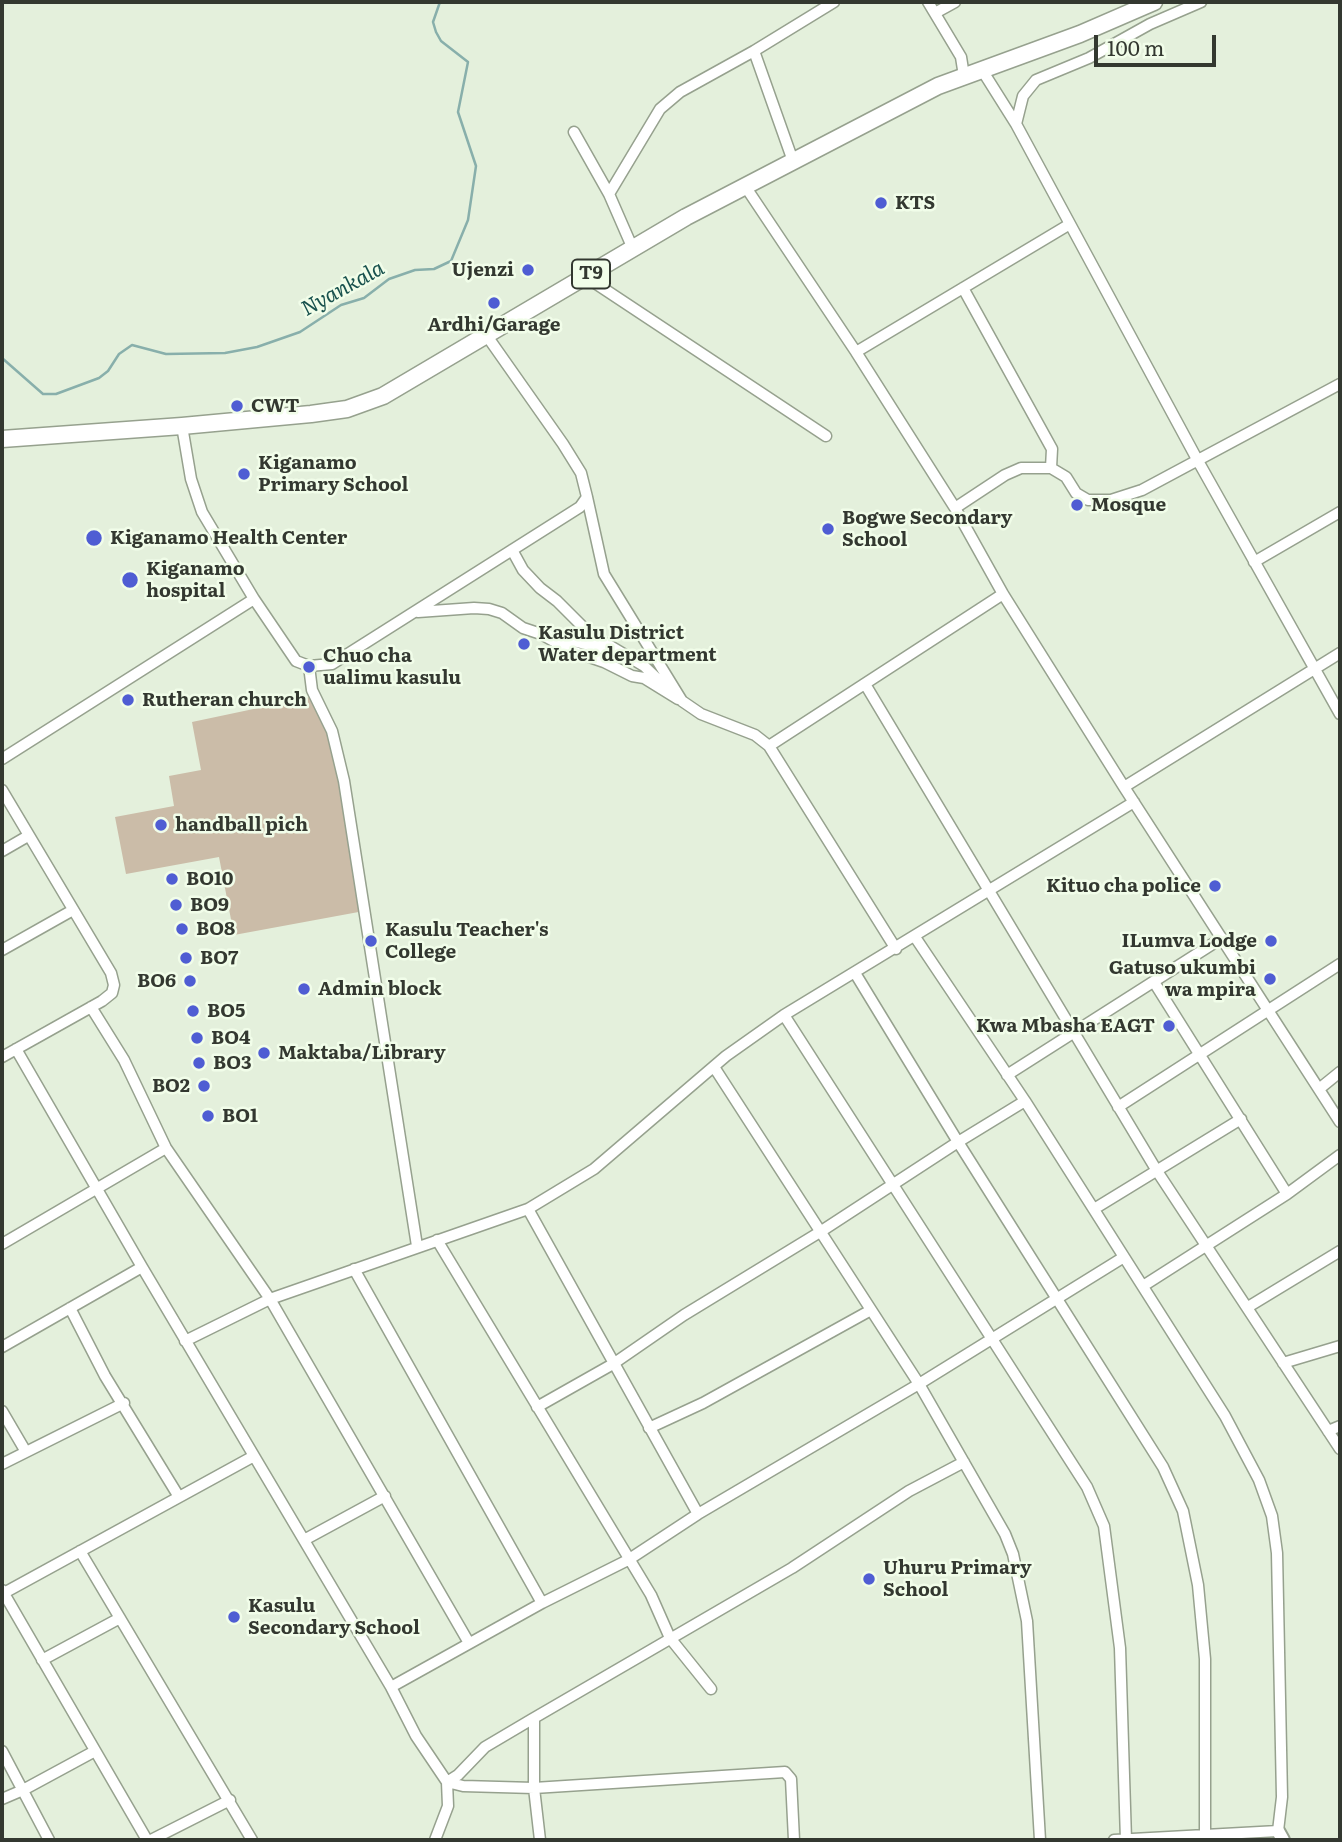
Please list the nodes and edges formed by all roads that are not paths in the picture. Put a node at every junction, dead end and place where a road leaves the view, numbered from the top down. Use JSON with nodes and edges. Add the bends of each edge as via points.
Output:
{"nodes":[{"id":1,"x":834,"y":2,"type":"edge"},
{"id":2,"x":928,"y":2,"type":"edge"},
{"id":3,"x":956,"y":2,"type":"edge"},
{"id":4,"x":1154,"y":2,"type":"edge"},
{"id":5,"x":1201,"y":2,"type":"edge"},
{"id":6,"x":934,"y":13,"type":"junction"},
{"id":7,"x":754,"y":51,"type":"junction"},
{"id":8,"x":982,"y":70,"type":"junction"},
{"id":9,"x":964,"y":76,"type":"junction"},
{"id":10,"x":1016,"y":124,"type":"junction"},
{"id":11,"x":574,"y":132,"type":"dead end"},
{"id":12,"x":793,"y":161,"type":"junction"},
{"id":13,"x":745,"y":186,"type":"junction"},
{"id":14,"x":609,"y":194,"type":"junction"},
{"id":15,"x":1070,"y":224,"type":"junction"},
{"id":16,"x":633,"y":248,"type":"junction"},
{"id":17,"x":586,"y":277,"type":"junction"},
{"id":18,"x":962,"y":288,"type":"junction"},
{"id":19,"x":487,"y":336,"type":"junction"},
{"id":20,"x":856,"y":352,"type":"junction"},
{"id":21,"x":1340,"y":384,"type":"edge"},
{"id":22,"x":182,"y":426,"type":"junction"},
{"id":23,"x":826,"y":436,"type":"dead end"},
{"id":24,"x":2,"y":439,"type":"edge"},
{"id":25,"x":1198,"y":461,"type":"junction"},
{"id":26,"x":1051,"y":468,"type":"junction"},
{"id":27,"x":587,"y":497,"type":"junction"},
{"id":28,"x":955,"y":508,"type":"junction"},
{"id":29,"x":1340,"y":512,"type":"edge"},
{"id":30,"x":512,"y":550,"type":"junction"},
{"id":31,"x":1254,"y":562,"type":"junction"},
{"id":32,"x":1003,"y":594,"type":"junction"},
{"id":33,"x":254,"y":599,"type":"junction"},
{"id":34,"x":411,"y":614,"type":"junction"},
{"id":35,"x":541,"y":634,"type":"junction"},
{"id":36,"x":618,"y":651,"type":"junction"},
{"id":37,"x":1340,"y":653,"type":"edge"},
{"id":38,"x":309,"y":667,"type":"junction"},
{"id":39,"x":1314,"y":669,"type":"junction"},
{"id":40,"x":865,"y":684,"type":"junction"},
{"id":41,"x":677,"y":698,"type":"junction"},
{"id":42,"x":1340,"y":714,"type":"edge"},
{"id":43,"x":769,"y":746,"type":"junction"},
{"id":44,"x":2,"y":759,"type":"edge"},
{"id":45,"x":1124,"y":787,"type":"junction"},
{"id":46,"x":2,"y":790,"type":"edge"},
{"id":47,"x":1134,"y":802,"type":"junction"},
{"id":48,"x":28,"y":836,"type":"junction"},
{"id":49,"x":2,"y":851,"type":"edge"},
{"id":50,"x":989,"y":892,"type":"junction"},
{"id":51,"x":73,"y":910,"type":"junction"},
{"id":52,"x":915,"y":936,"type":"junction"},
{"id":53,"x":1222,"y":938,"type":"junction"},
{"id":54,"x":895,"y":949,"type":"junction"},
{"id":55,"x":2,"y":950,"type":"edge"},
{"id":56,"x":1340,"y":964,"type":"edge"},
{"id":57,"x":855,"y":973,"type":"junction"},
{"id":58,"x":1154,"y":982,"type":"junction"},
{"id":59,"x":91,"y":1007,"type":"junction"},
{"id":60,"x":1269,"y":1010,"type":"junction"},
{"id":61,"x":785,"y":1015,"type":"junction"},
{"id":62,"x":1074,"y":1033,"type":"junction"},
{"id":63,"x":16,"y":1049,"type":"junction"},
{"id":64,"x":1200,"y":1054,"type":"junction"},
{"id":65,"x":2,"y":1057,"type":"edge"},
{"id":66,"x":714,"y":1067,"type":"junction"},
{"id":67,"x":1340,"y":1072,"type":"edge"},
{"id":68,"x":1007,"y":1075,"type":"junction"},
{"id":69,"x":1319,"y":1089,"type":"junction"},
{"id":70,"x":1026,"y":1101,"type":"junction"},
{"id":71,"x":1118,"y":1107,"type":"junction"},
{"id":72,"x":1241,"y":1119,"type":"junction"},
{"id":73,"x":1340,"y":1122,"type":"edge"},
{"id":74,"x":958,"y":1142,"type":"junction"},
{"id":75,"x":166,"y":1148,"type":"junction"},
{"id":76,"x":1340,"y":1155,"type":"edge"},
{"id":77,"x":1157,"y":1171,"type":"junction"},
{"id":78,"x":892,"y":1185,"type":"junction"},
{"id":79,"x":98,"y":1188,"type":"junction"},
{"id":80,"x":1287,"y":1194,"type":"junction"},
{"id":81,"x":528,"y":1209,"type":"junction"},
{"id":82,"x":1094,"y":1209,"type":"junction"},
{"id":83,"x":820,"y":1232,"type":"junction"},
{"id":84,"x":437,"y":1240,"type":"junction"},
{"id":85,"x":2,"y":1244,"type":"edge"},
{"id":86,"x":1208,"y":1245,"type":"junction"},
{"id":87,"x":417,"y":1247,"type":"junction"},
{"id":88,"x":1340,"y":1251,"type":"edge"},
{"id":89,"x":1124,"y":1256,"type":"junction"},
{"id":90,"x":142,"y":1267,"type":"junction"},
{"id":91,"x":354,"y":1269,"type":"junction"},
{"id":92,"x":1143,"y":1286,"type":"junction"},
{"id":93,"x":270,"y":1299,"type":"junction"},
{"id":94,"x":1057,"y":1299,"type":"junction"},
{"id":95,"x":1248,"y":1307,"type":"junction"},
{"id":96,"x":70,"y":1308,"type":"junction"},
{"id":97,"x":871,"y":1310,"type":"junction"},
{"id":98,"x":992,"y":1339,"type":"junction"},
{"id":99,"x":185,"y":1341,"type":"junction"},
{"id":100,"x":1340,"y":1346,"type":"edge"},
{"id":101,"x":2,"y":1347,"type":"edge"},
{"id":102,"x":1283,"y":1363,"type":"junction"},
{"id":103,"x":612,"y":1364,"type":"junction"},
{"id":104,"x":919,"y":1384,"type":"junction"},
{"id":105,"x":124,"y":1404,"type":"junction"},
{"id":106,"x":537,"y":1407,"type":"junction"},
{"id":107,"x":2,"y":1411,"type":"edge"},
{"id":108,"x":1340,"y":1426,"type":"edge"},
{"id":109,"x":649,"y":1428,"type":"junction"},
{"id":110,"x":1328,"y":1431,"type":"junction"},
{"id":111,"x":1340,"y":1450,"type":"edge"},
{"id":112,"x":26,"y":1452,"type":"junction"},
{"id":113,"x":254,"y":1456,"type":"junction"},
{"id":114,"x":964,"y":1462,"type":"junction"},
{"id":115,"x":2,"y":1464,"type":"edge"},
{"id":116,"x":386,"y":1496,"type":"junction"},
{"id":117,"x":179,"y":1497,"type":"junction"},
{"id":118,"x":698,"y":1514,"type":"junction"},
{"id":119,"x":304,"y":1540,"type":"junction"},
{"id":120,"x":80,"y":1551,"type":"junction"},
{"id":121,"x":628,"y":1560,"type":"junction"},
{"id":122,"x":2,"y":1592,"type":"edge"},
{"id":123,"x":542,"y":1602,"type":"junction"},
{"id":124,"x":120,"y":1618,"type":"junction"},
{"id":125,"x":670,"y":1638,"type":"junction"},
{"id":126,"x":469,"y":1643,"type":"junction"},
{"id":127,"x":42,"y":1660,"type":"junction"},
{"id":128,"x":391,"y":1687,"type":"junction"},
{"id":129,"x":711,"y":1689,"type":"dead end"},
{"id":130,"x":534,"y":1718,"type":"junction"},
{"id":131,"x":2,"y":1751,"type":"edge"},
{"id":132,"x":95,"y":1751,"type":"junction"},
{"id":133,"x":447,"y":1782,"type":"junction"},
{"id":134,"x":534,"y":1788,"type":"junction"},
{"id":135,"x":23,"y":1790,"type":"junction"},
{"id":136,"x":2,"y":1799,"type":"edge"},
{"id":137,"x":230,"y":1800,"type":"junction"},
{"id":138,"x":1280,"y":1836,"type":"edge"},
{"id":139,"x":1205,"y":1838,"type":"edge"},
{"id":140,"x":50,"y":1840,"type":"edge"},
{"id":141,"x":149,"y":1840,"type":"edge"},
{"id":142,"x":253,"y":1840,"type":"edge"},
{"id":143,"x":435,"y":1840,"type":"edge"},
{"id":144,"x":540,"y":1840,"type":"edge"},
{"id":145,"x":794,"y":1840,"type":"edge"},
{"id":146,"x":1040,"y":1840,"type":"edge"},
{"id":147,"x":1114,"y":1840,"type":"edge"},
{"id":148,"x":1126,"y":1840,"type":"edge"}],
"edges":[{"from":1,"to":7,"type":"street"},
{"from":2,"to":6,"type":"street"},
{"from":3,"to":6,"type":"street"},
{"from":4,"to":8,"type":"highway","number":"T9"},
{"from":5,"to":10,"type":"street","via":[[1036,80],[1023,96]]},
{"from":6,"to":9,"type":"street","via":[[961,57]]},
{"from":7,"to":12,"type":"street"},
{"from":7,"to":14,"type":"street","via":[[680,92],[660,109]]},
{"from":8,"to":9,"type":"highway","number":"T9"},
{"from":8,"to":10,"type":"street"},
{"from":9,"to":12,"type":"highway","number":"T9"},
{"from":10,"to":15,"type":"street"},
{"from":11,"to":14,"type":"street"},
{"from":12,"to":13,"type":"highway","number":"T9"},
{"from":13,"to":16,"type":"highway","number":"T9"},
{"from":13,"to":20,"type":"street"},
{"from":14,"to":16,"type":"street"},
{"from":15,"to":18,"type":"street"},
{"from":15,"to":25,"type":"street"},
{"from":16,"to":17,"type":"highway","number":"T9"},
{"from":17,"to":19,"type":"highway","number":"T9"},
{"from":17,"to":23,"type":"street"},
{"from":18,"to":20,"type":"street"},
{"from":18,"to":26,"type":"street","via":[[1052,449]]},
{"from":19,"to":22,"type":"highway","number":"T9","via":[[383,396],[347,409]]},
{"from":19,"to":27,"type":"street","via":[[581,473]]},
{"from":20,"to":28,"type":"street"},
{"from":21,"to":25,"type":"street"},
{"from":22,"to":24,"type":"highway","number":"T9"},
{"from":22,"to":33,"type":"street","via":[[202,512]]},
{"from":25,"to":26,"type":"street","via":[[1111,500],[1088,500],[1076,494],[1066,477]]},
{"from":25,"to":31,"type":"street"},
{"from":26,"to":28,"type":"street","via":[[1021,468]]},
{"from":27,"to":30,"type":"street"},
{"from":27,"to":41,"type":"street","via":[[604,574]]},
{"from":28,"to":32,"type":"street"},
{"from":29,"to":31,"type":"street"},
{"from":30,"to":34,"type":"street"},
{"from":30,"to":36,"type":"street","via":[[540,588],[597,640]]},
{"from":31,"to":39,"type":"street"},
{"from":32,"to":40,"type":"street"},
{"from":32,"to":45,"type":"street"},
{"from":33,"to":38,"type":"street","via":[[296,661]]},
{"from":33,"to":44,"type":"street"},
{"from":34,"to":35,"type":"street","via":[[489,609]]},
{"from":34,"to":38,"type":"street","via":[[332,664]]},
{"from":35,"to":36,"type":"street"},
{"from":35,"to":41,"type":"street","via":[[644,678]]},
{"from":36,"to":41,"type":"street","via":[[662,681]]},
{"from":37,"to":39,"type":"street"},
{"from":38,"to":87,"type":"street","via":[[312,691],[332,731],[344,781]]},
{"from":39,"to":42,"type":"street"},
{"from":39,"to":45,"type":"street"},
{"from":40,"to":43,"type":"street"},
{"from":40,"to":50,"type":"street"},
{"from":41,"to":43,"type":"street"},
{"from":43,"to":54,"type":"street"},
{"from":45,"to":47,"type":"street"},
{"from":46,"to":48,"type":"street"},
{"from":47,"to":50,"type":"street"},
{"from":47,"to":53,"type":"street"},
{"from":48,"to":49,"type":"street"},
{"from":48,"to":51,"type":"street"},
{"from":50,"to":52,"type":"street"},
{"from":50,"to":62,"type":"street"},
{"from":51,"to":55,"type":"street"},
{"from":51,"to":59,"type":"street","via":[[114,985],[112,993]]},
{"from":52,"to":54,"type":"street"},
{"from":52,"to":68,"type":"street"},
{"from":53,"to":58,"type":"street"},
{"from":53,"to":60,"type":"street"},
{"from":54,"to":57,"type":"street"},
{"from":56,"to":60,"type":"street"},
{"from":57,"to":61,"type":"street"},
{"from":57,"to":74,"type":"street"},
{"from":58,"to":62,"type":"street"},
{"from":58,"to":64,"type":"street"},
{"from":59,"to":63,"type":"street"},
{"from":59,"to":75,"type":"street","via":[[124,1060]]},
{"from":60,"to":64,"type":"street"},
{"from":60,"to":69,"type":"street"},
{"from":61,"to":66,"type":"street"},
{"from":61,"to":78,"type":"street"},
{"from":62,"to":68,"type":"street"},
{"from":62,"to":71,"type":"street"},
{"from":63,"to":65,"type":"street"},
{"from":63,"to":79,"type":"street"},
{"from":64,"to":71,"type":"street"},
{"from":64,"to":72,"type":"street"},
{"from":66,"to":81,"type":"street","via":[[594,1169]]},
{"from":66,"to":83,"type":"street"},
{"from":67,"to":69,"type":"street"},
{"from":68,"to":70,"type":"street"},
{"from":69,"to":73,"type":"street"},
{"from":70,"to":74,"type":"street"},
{"from":70,"to":82,"type":"street"},
{"from":71,"to":77,"type":"street"},
{"from":72,"to":77,"type":"street"},
{"from":72,"to":80,"type":"street"},
{"from":74,"to":78,"type":"street"},
{"from":74,"to":94,"type":"street"},
{"from":75,"to":79,"type":"street"},
{"from":75,"to":93,"type":"street"},
{"from":76,"to":80,"type":"street"},
{"from":77,"to":82,"type":"street"},
{"from":77,"to":86,"type":"street"},
{"from":78,"to":83,"type":"street"},
{"from":78,"to":98,"type":"street"},
{"from":79,"to":85,"type":"street"},
{"from":79,"to":90,"type":"street"},
{"from":80,"to":86,"type":"street"},
{"from":81,"to":84,"type":"street"},
{"from":81,"to":103,"type":"street"},
{"from":82,"to":89,"type":"street"},
{"from":83,"to":97,"type":"street"},
{"from":83,"to":103,"type":"street"},
{"from":84,"to":87,"type":"street"},
{"from":84,"to":106,"type":"street"},
{"from":86,"to":92,"type":"street"},
{"from":86,"to":95,"type":"street"},
{"from":87,"to":91,"type":"street"},
{"from":88,"to":95,"type":"street"},
{"from":89,"to":92,"type":"street"},
{"from":89,"to":94,"type":"street"},
{"from":90,"to":96,"type":"street"},
{"from":90,"to":99,"type":"street"},
{"from":91,"to":93,"type":"street"},
{"from":91,"to":123,"type":"street"},
{"from":92,"to":138,"type":"street","via":[[1225,1416],[1259,1480],[1272,1516],[1277,1553]]},
{"from":93,"to":99,"type":"street"},
{"from":93,"to":116,"type":"street"},
{"from":94,"to":98,"type":"street"},
{"from":94,"to":139,"type":"street","via":[[1163,1466],[1183,1511],[1198,1585],[1205,1659]]},
{"from":95,"to":102,"type":"street"},
{"from":96,"to":101,"type":"street"},
{"from":96,"to":105,"type":"street"},
{"from":97,"to":104,"type":"street"},
{"from":97,"to":109,"type":"street"},
{"from":98,"to":104,"type":"street"},
{"from":98,"to":148,"type":"street","via":[[1087,1487],[1104,1526],[1120,1648]]},
{"from":99,"to":113,"type":"street"},
{"from":100,"to":102,"type":"street"},
{"from":102,"to":110,"type":"street"},
{"from":103,"to":106,"type":"street"},
{"from":103,"to":109,"type":"street"},
{"from":104,"to":114,"type":"street"},
{"from":104,"to":118,"type":"street"},
{"from":105,"to":112,"type":"street"},
{"from":105,"to":117,"type":"street"},
{"from":106,"to":121,"type":"street"},
{"from":107,"to":112,"type":"street"},
{"from":108,"to":110,"type":"street"},
{"from":109,"to":118,"type":"street"},
{"from":110,"to":111,"type":"street"},
{"from":112,"to":115,"type":"street"},
{"from":113,"to":117,"type":"street"},
{"from":113,"to":119,"type":"street"},
{"from":114,"to":125,"type":"street"},
{"from":114,"to":146,"type":"street","via":[[1005,1534],[1024,1607]]},
{"from":116,"to":119,"type":"street"},
{"from":116,"to":126,"type":"street"},
{"from":117,"to":120,"type":"street"},
{"from":118,"to":121,"type":"street"},
{"from":119,"to":128,"type":"street"},
{"from":120,"to":122,"type":"street"},
{"from":120,"to":124,"type":"street"},
{"from":121,"to":123,"type":"street"},
{"from":121,"to":125,"type":"street","via":[[651,1595]]},
{"from":122,"to":127,"type":"street"},
{"from":123,"to":126,"type":"street"},
{"from":124,"to":127,"type":"street"},
{"from":124,"to":137,"type":"street"},
{"from":125,"to":129,"type":"street"},
{"from":125,"to":130,"type":"street"},
{"from":126,"to":128,"type":"street"},
{"from":127,"to":132,"type":"street"},
{"from":128,"to":133,"type":"street","via":[[416,1737]]},
{"from":130,"to":133,"type":"street","via":[[485,1746]]},
{"from":130,"to":134,"type":"street"},
{"from":131,"to":135,"type":"street"},
{"from":132,"to":135,"type":"street"},
{"from":132,"to":141,"type":"street"},
{"from":133,"to":134,"type":"street"},
{"from":133,"to":143,"type":"street","via":[[448,1805]]},
{"from":134,"to":144,"type":"street"},
{"from":134,"to":145,"type":"street","via":[[785,1772],[791,1779]]},
{"from":135,"to":136,"type":"street"},
{"from":135,"to":140,"type":"street"},
{"from":137,"to":141,"type":"street"},
{"from":137,"to":142,"type":"street"},
{"from":138,"to":139,"type":"street"},
{"from":139,"to":148,"type":"street"},
{"from":147,"to":148,"type":"street"}]}
